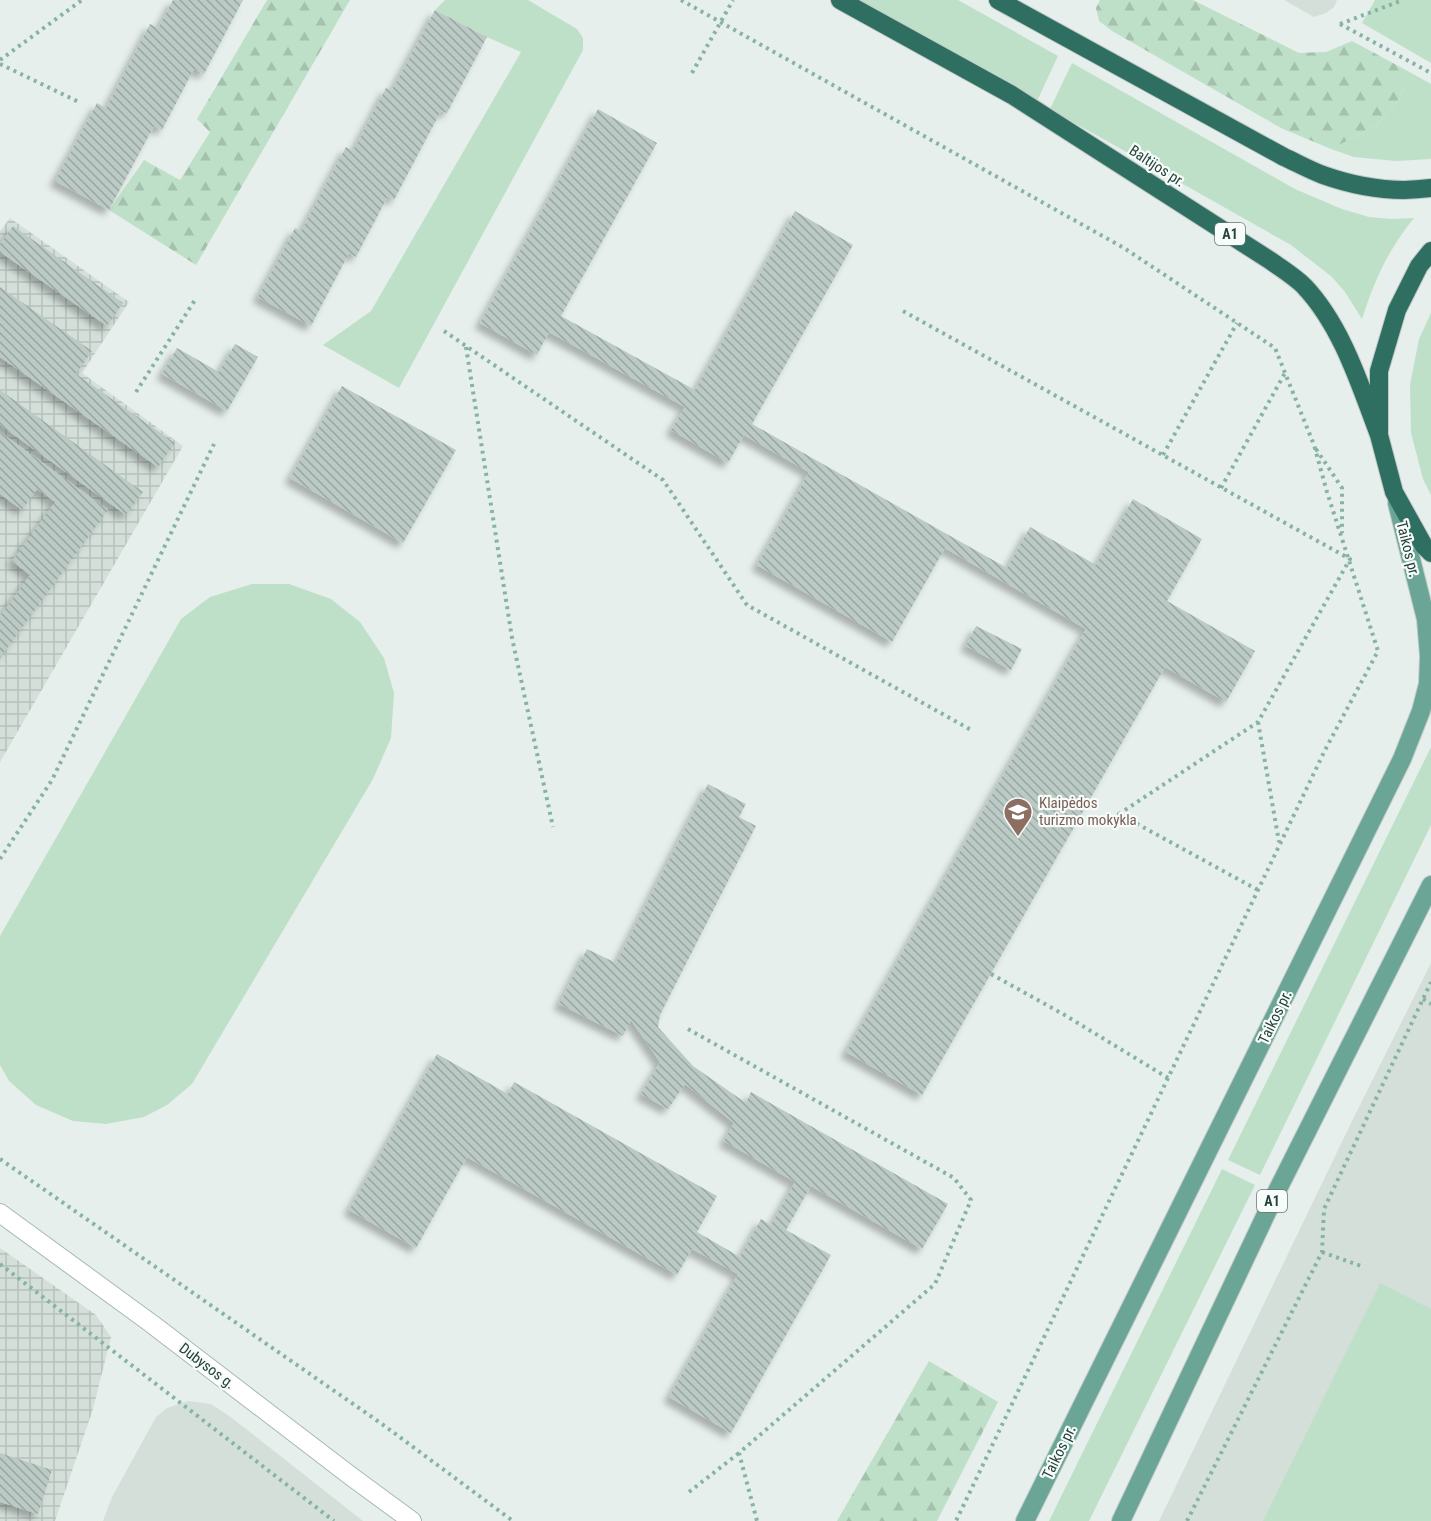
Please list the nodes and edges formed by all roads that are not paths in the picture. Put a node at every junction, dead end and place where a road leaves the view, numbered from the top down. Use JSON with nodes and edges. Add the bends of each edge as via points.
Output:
{"nodes":[{"id":1,"x":840,"y":0,"type":"edge"},
{"id":2,"x":998,"y":0,"type":"edge"},
{"id":3,"x":1431,"y":188,"type":"edge"},
{"id":4,"x":1431,"y":251,"type":"edge"},
{"id":5,"x":1379,"y":435,"type":"junction"},
{"id":6,"x":1394,"y":492,"type":"junction"},
{"id":7,"x":1431,"y":553,"type":"edge"},
{"id":8,"x":1431,"y":885,"type":"edge"},
{"id":9,"x":0,"y":1213,"type":"edge"},
{"id":10,"x":412,"y":1521,"type":"edge"},
{"id":11,"x":1025,"y":1521,"type":"edge"},
{"id":12,"x":1121,"y":1521,"type":"edge"}],
"edges":[{"from":1,"to":5,"type":"highway","name":"Baltijos pr.","number":"A1","via":[[1012,95],[1304,286],[1331,321]]},
{"from":2,"to":3,"type":"highway","via":[[1284,157],[1324,175],[1363,186]]},
{"from":4,"to":5,"type":"highway","number":"A1","via":[[1397,310],[1379,371]]},
{"from":5,"to":6,"type":"highway","number":"A1"},
{"from":6,"to":7,"type":"highway","number":"A1"},
{"from":6,"to":11,"type":"main road","name":"Taikos pr.","number":"A1","via":[[1426,619],[1428,684],[1420,711],[1397,770]]},
{"from":8,"to":12,"type":"main road","number":"A1","via":[[1277,1191]]},
{"from":9,"to":10,"type":"street","name":"Dubysos g."}]}
